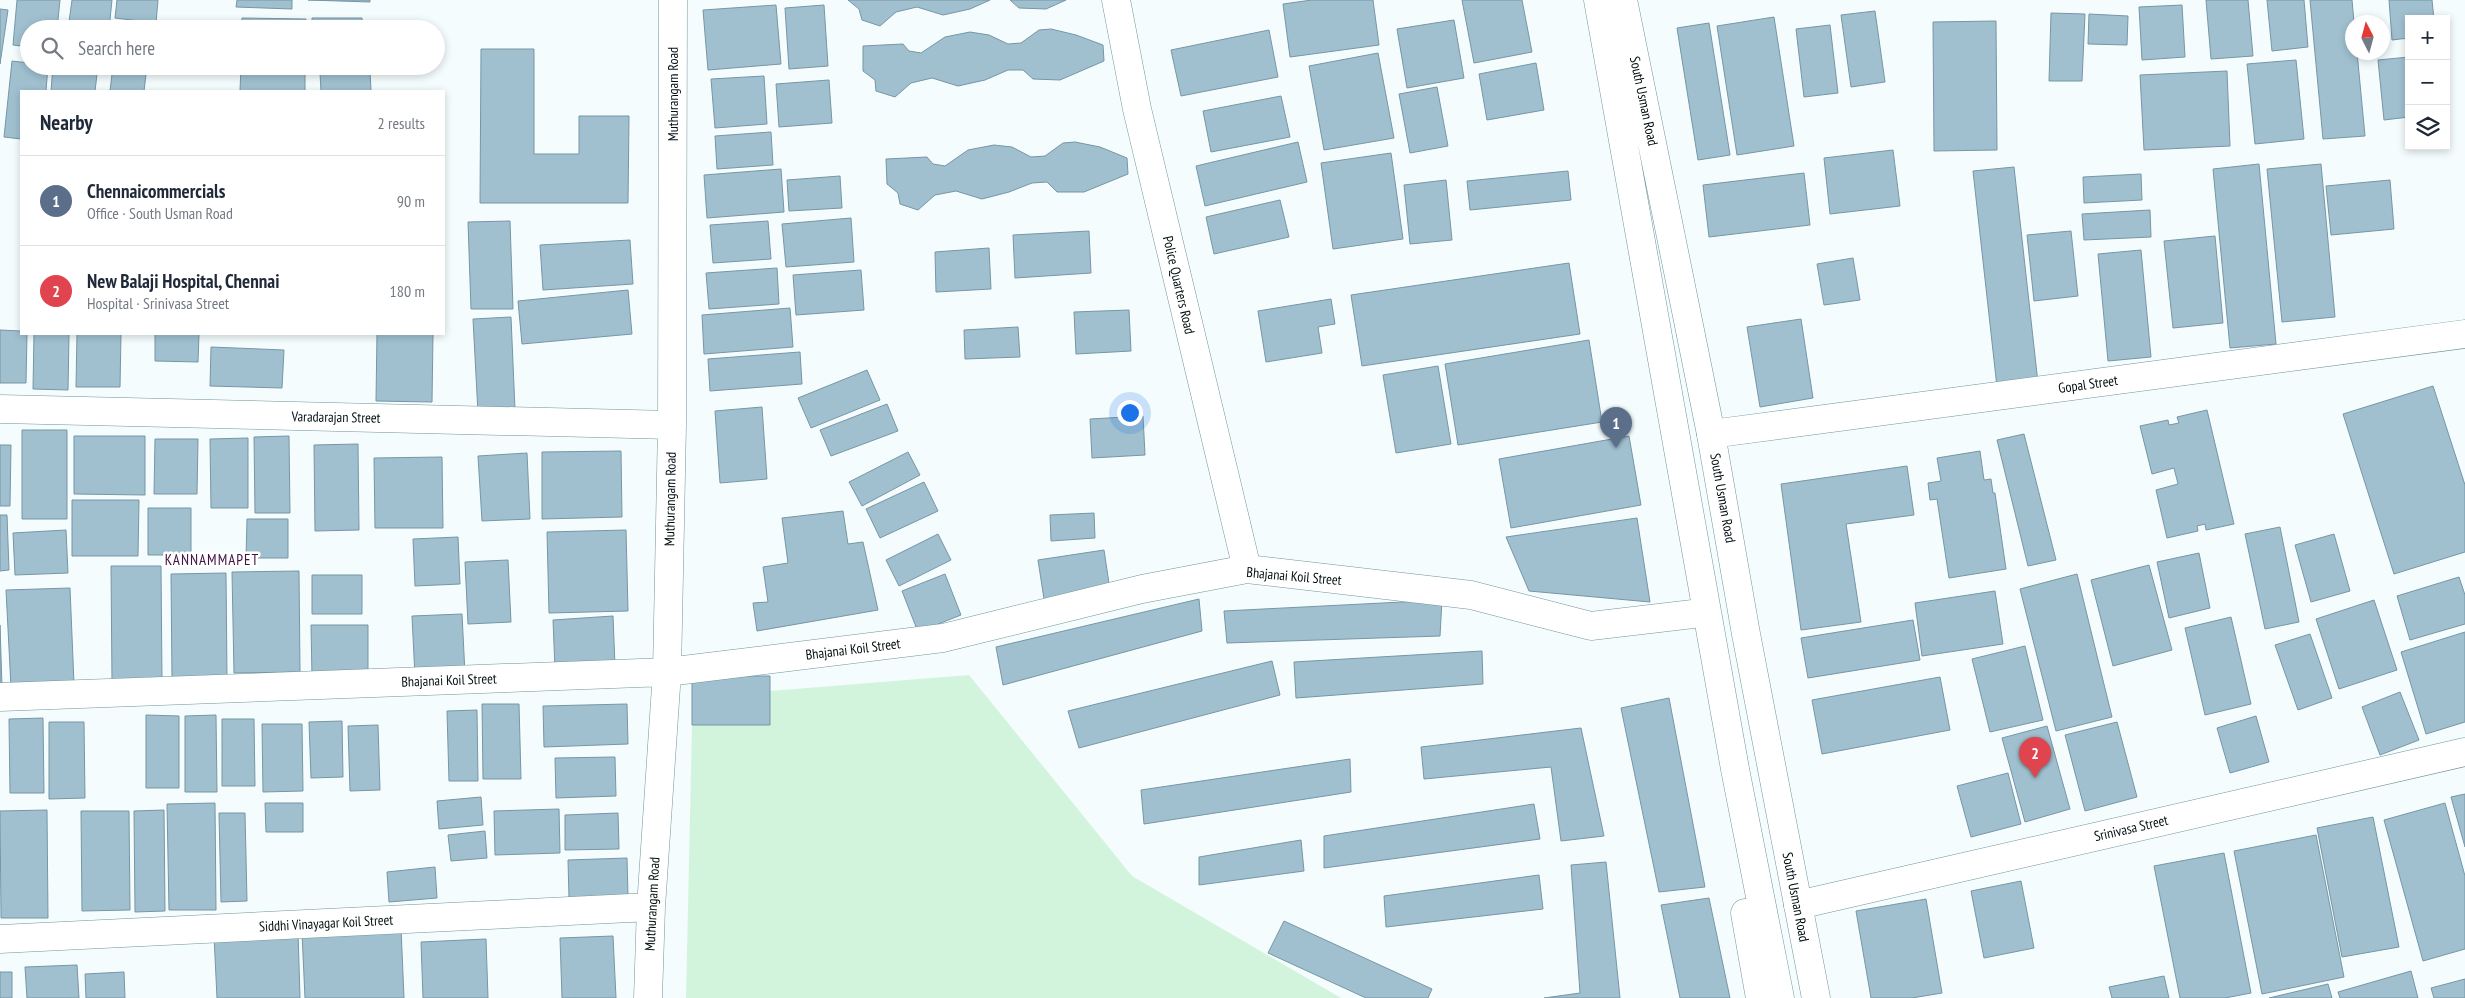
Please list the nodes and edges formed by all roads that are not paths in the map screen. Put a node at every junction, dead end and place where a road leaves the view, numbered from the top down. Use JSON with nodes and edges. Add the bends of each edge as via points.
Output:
{"nodes":[{"id":1,"x":673,"y":0,"type":"edge"},
{"id":2,"x":1116,"y":0,"type":"edge"},
{"id":3,"x":1581,"y":0,"type":"edge"},
{"id":4,"x":1598,"y":0,"type":"edge"},
{"id":5,"x":1623,"y":0,"type":"edge"},
{"id":6,"x":2465,"y":334,"type":"edge"},
{"id":7,"x":0,"y":409,"type":"edge"},
{"id":8,"x":672,"y":425,"type":"junction"},
{"id":9,"x":1712,"y":434,"type":"junction"},
{"id":10,"x":1247,"y":570,"type":"junction"},
{"id":11,"x":1693,"y":614,"type":"junction"},
{"id":12,"x":667,"y":672,"type":"junction"},
{"id":13,"x":0,"y":697,"type":"edge"},
{"id":14,"x":2465,"y":752,"type":"edge"},
{"id":15,"x":1798,"y":905,"type":"junction"},
{"id":16,"x":651,"y":908,"type":"junction"},
{"id":17,"x":0,"y":939,"type":"edge"},
{"id":18,"x":648,"y":998,"type":"edge"},
{"id":19,"x":1760,"y":998,"type":"edge"},
{"id":20,"x":1780,"y":998,"type":"edge"},
{"id":21,"x":1816,"y":998,"type":"edge"}],
"edges":[{"from":1,"to":8,"type":"street","name":"Muthurangam Road"},
{"from":2,"to":10,"type":"street","name":"Police Quarters Road","via":[[1137,109]]},
{"from":3,"to":11,"type":"street"},
{"from":4,"to":20,"type":"street","via":[[1735,769]]},
{"from":5,"to":9,"type":"street","name":"South Usman Road"},
{"from":6,"to":9,"type":"street","name":"Gopal Street"},
{"from":7,"to":8,"type":"street","name":"Varadarajan Street"},
{"from":8,"to":12,"type":"street","name":"Muthurangam Road"},
{"from":9,"to":15,"type":"street","name":"South Usman Road","via":[[1744,624]]},
{"from":10,"to":11,"type":"street","name":"Bhajanai Koil Street","via":[[1472,595],[1591,626]]},
{"from":10,"to":12,"type":"street","name":"Bhajanai Koil Street","via":[[1142,589],[943,638]]},
{"from":11,"to":19,"type":"street"},
{"from":12,"to":13,"type":"street","name":"Bhajanai Koil Street"},
{"from":12,"to":16,"type":"street","name":"Muthurangam Road"},
{"from":14,"to":15,"type":"street","name":"Srinivasa Street"},
{"from":15,"to":21,"type":"street","name":"South Usman Road"},
{"from":16,"to":17,"type":"street","name":"Siddhi Vinayagar Koil Street"},
{"from":16,"to":18,"type":"street","name":"Muthurangam Road"}]}
